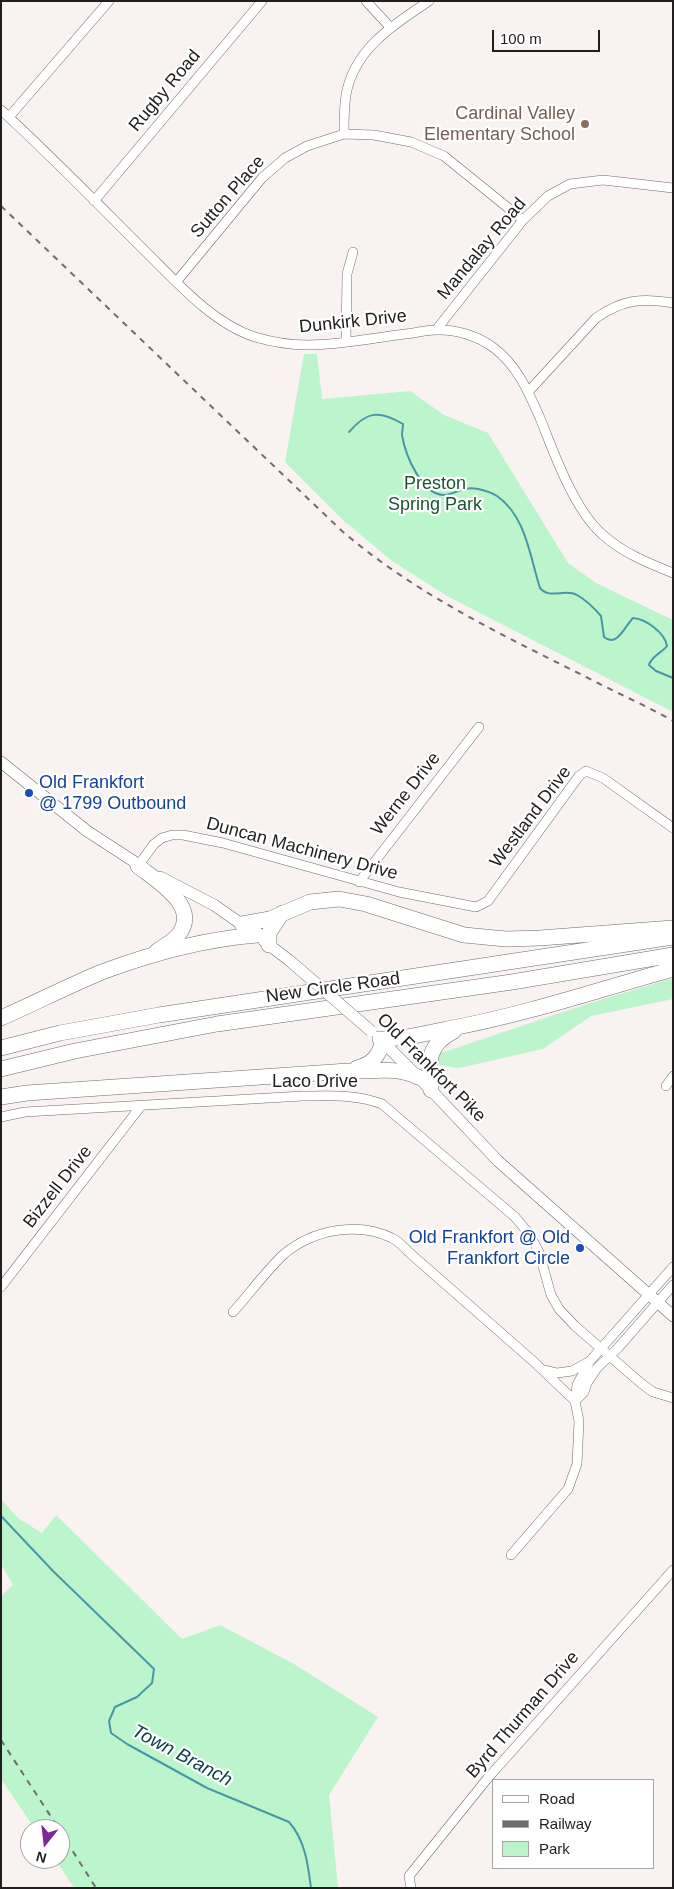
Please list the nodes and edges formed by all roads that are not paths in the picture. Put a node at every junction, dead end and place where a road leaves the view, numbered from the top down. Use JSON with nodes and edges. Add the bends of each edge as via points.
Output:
{"nodes":[{"id":1,"x":109,"y":1,"type":"edge"},
{"id":2,"x":262,"y":1,"type":"edge"},
{"id":3,"x":366,"y":1,"type":"edge"},
{"id":4,"x":428,"y":1,"type":"edge"},
{"id":5,"x":390,"y":27,"type":"junction"},
{"id":6,"x":1,"y":110,"type":"edge"},
{"id":7,"x":9,"y":117,"type":"junction"},
{"id":8,"x":344,"y":134,"type":"junction"},
{"id":9,"x":673,"y":188,"type":"edge"},
{"id":10,"x":94,"y":201,"type":"junction"},
{"id":11,"x":523,"y":220,"type":"junction"},
{"id":12,"x":353,"y":252,"type":"dead end"},
{"id":13,"x":177,"y":281,"type":"junction"},
{"id":14,"x":673,"y":303,"type":"edge"},
{"id":15,"x":436,"y":330,"type":"junction"},
{"id":16,"x":346,"y":342,"type":"junction"},
{"id":17,"x":528,"y":392,"type":"junction"},
{"id":18,"x":673,"y":573,"type":"edge"},
{"id":19,"x":479,"y":727,"type":"dead end"},
{"id":20,"x":1,"y":762,"type":"edge"},
{"id":21,"x":673,"y":828,"type":"edge"},
{"id":22,"x":138,"y":866,"type":"junction"},
{"id":23,"x":360,"y":882,"type":"junction"},
{"id":24,"x":470,"y":907,"type":"joint"},
{"id":25,"x":282,"y":914,"type":"junction"},
{"id":26,"x":242,"y":924,"type":"junction"},
{"id":27,"x":673,"y":928,"type":"edge"},
{"id":28,"x":673,"y":937,"type":"edge"},
{"id":29,"x":263,"y":940,"type":"junction"},
{"id":30,"x":673,"y":955,"type":"edge"},
{"id":31,"x":148,"y":958,"type":"junction"},
{"id":32,"x":673,"y":969,"type":"edge"},
{"id":33,"x":1,"y":1018,"type":"edge"},
{"id":34,"x":462,"y":1027,"type":"junction"},
{"id":35,"x":378,"y":1037,"type":"junction"},
{"id":36,"x":1,"y":1048,"type":"edge"},
{"id":37,"x":1,"y":1069,"type":"edge"},
{"id":38,"x":348,"y":1070,"type":"junction"},
{"id":39,"x":673,"y":1076,"type":"edge"},
{"id":40,"x":418,"y":1077,"type":"junction"},
{"id":41,"x":666,"y":1086,"type":"dead end"},
{"id":42,"x":431,"y":1090,"type":"junction"},
{"id":43,"x":1,"y":1097,"type":"edge"},
{"id":44,"x":141,"y":1106,"type":"junction"},
{"id":45,"x":1,"y":1117,"type":"edge"},
{"id":46,"x":673,"y":1267,"type":"edge"},
{"id":47,"x":673,"y":1285,"type":"edge"},
{"id":48,"x":1,"y":1288,"type":"edge"},
{"id":49,"x":654,"y":1298,"type":"junction"},
{"id":50,"x":233,"y":1312,"type":"dead end"},
{"id":51,"x":673,"y":1316,"type":"edge"},
{"id":52,"x":602,"y":1349,"type":"junction"},
{"id":53,"x":609,"y":1356,"type":"junction"},
{"id":54,"x":590,"y":1361,"type":"junction"},
{"id":55,"x":542,"y":1369,"type":"junction"},
{"id":56,"x":673,"y":1398,"type":"edge"},
{"id":57,"x":575,"y":1402,"type":"junction"},
{"id":58,"x":511,"y":1555,"type":"dead end"},
{"id":59,"x":673,"y":1570,"type":"edge"},
{"id":60,"x":411,"y":1888,"type":"edge"}],
"edges":[{"from":1,"to":7,"type":"street"},
{"from":2,"to":10,"type":"street","name":"Rugby Road"},
{"from":3,"to":5,"type":"street"},
{"from":4,"to":5,"type":"street"},
{"from":5,"to":8,"type":"street","via":[[362,56],[350,80],[344,108]]},
{"from":6,"to":7,"type":"street","name":"Dunkirk Drive"},
{"from":7,"to":10,"type":"street","name":"Dunkirk Drive"},
{"from":8,"to":11,"type":"street","name":"Sutton Place","via":[[374,135],[411,142],[444,156]]},
{"from":8,"to":13,"type":"street","name":"Sutton Place","via":[[307,146],[284,158],[262,178]]},
{"from":9,"to":11,"type":"street","name":"Mandalay Road","via":[[603,180],[570,184],[548,196]]},
{"from":10,"to":13,"type":"street","name":"Dunkirk Drive"},
{"from":11,"to":15,"type":"street","name":"Mandalay Road"},
{"from":12,"to":16,"type":"street","via":[[347,274]]},
{"from":13,"to":16,"type":"street","name":"Dunkirk Drive","via":[[214,316],[254,337],[308,345]]},
{"from":14,"to":17,"type":"street","via":[[635,300],[606,311]]},
{"from":15,"to":16,"type":"street","name":"Dunkirk Drive"},
{"from":15,"to":17,"type":"street","name":"Dunkirk Drive","via":[[468,335],[494,348],[505,358]]},
{"from":17,"to":18,"type":"street","name":"Dunkirk Drive","via":[[571,489],[592,524],[626,551]]},
{"from":19,"to":23,"type":"street","name":"Werne Drive"},
{"from":20,"to":22,"type":"main road","name":"Old Frankfort Pike","via":[[87,831]]},
{"from":21,"to":24,"type":"street","name":"Westland Drive","via":[[603,778],[586,771],[579,776],[488,901]]},
{"from":22,"to":23,"type":"street","name":"Duncan Machinery Drive","via":[[162,838],[182,835]]},
{"from":22,"to":26,"type":"main road","name":"Old Frankfort Pike","via":[[214,905]]},
{"from":22,"to":31,"type":"highway","via":[[178,899],[184,919],[179,934]]},
{"from":23,"to":24,"type":"street","name":"Duncan Machinery Drive"},
{"from":25,"to":26,"type":"highway"},
{"from":25,"to":27,"type":"highway","via":[[310,902],[344,899],[464,935],[506,939]]},
{"from":25,"to":29,"type":"highway"},
{"from":26,"to":29,"type":"main road","name":"Old Frankfort Pike"},
{"from":28,"to":36,"type":"highway","name":"New Circle Road","via":[[159,1015]]},
{"from":29,"to":31,"type":"highway","via":[[230,937]]},
{"from":29,"to":35,"type":"main road","name":"Old Frankfort Pike","bridge":true},
{"from":30,"to":37,"type":"highway","name":"New Circle Road","via":[[512,982],[217,1024],[75,1051]]},
{"from":31,"to":33,"type":"highway","via":[[102,972]]},
{"from":32,"to":34,"type":"highway"},
{"from":34,"to":35,"type":"highway","via":[[409,1038]]},
{"from":34,"to":42,"type":"highway","via":[[443,1036],[435,1045],[429,1064]]},
{"from":35,"to":38,"type":"highway","via":[[379,1052],[371,1063]]},
{"from":35,"to":40,"type":"main road","name":"Old Frankfort Pike"},
{"from":38,"to":40,"type":"highway","via":[[395,1070]]},
{"from":38,"to":43,"type":"highway"},
{"from":39,"to":41,"type":"street"},
{"from":40,"to":42,"type":"main road","name":"Old Frankfort Pike"},
{"from":42,"to":49,"type":"main road","name":"Old Frankfort Pike","via":[[498,1161]]},
{"from":44,"to":45,"type":"street","name":"Laco Drive","via":[[26,1112]]},
{"from":44,"to":48,"type":"street","name":"Bizzell Drive"},
{"from":44,"to":52,"type":"street","name":"Laco Drive","via":[[346,1095],[382,1104],[515,1217],[539,1252],[551,1295],[559,1309]]},
{"from":46,"to":49,"type":"street"},
{"from":47,"to":49,"type":"street"},
{"from":49,"to":51,"type":"main road","name":"Old Frankfort Pike"},
{"from":49,"to":52,"type":"street"},
{"from":49,"to":53,"type":"street"},
{"from":50,"to":55,"type":"street","via":[[283,1255],[300,1242],[330,1231],[372,1231],[393,1238]]},
{"from":52,"to":53,"type":"street","name":"Laco Drive"},
{"from":52,"to":54,"type":"street"},
{"from":53,"to":56,"type":"street","name":"Laco Drive","via":[[654,1392]]},
{"from":53,"to":57,"type":"street","via":[[597,1368]]},
{"from":54,"to":55,"type":"street","via":[[572,1371],[557,1373]]},
{"from":54,"to":57,"type":"street","via":[[577,1385]]},
{"from":55,"to":57,"type":"street"},
{"from":57,"to":58,"type":"street","via":[[579,1422],[577,1464],[568,1489]]},
{"from":59,"to":60,"type":"street","name":"Byrd Thurman Drive","via":[[487,1779],[409,1876]]}]}
